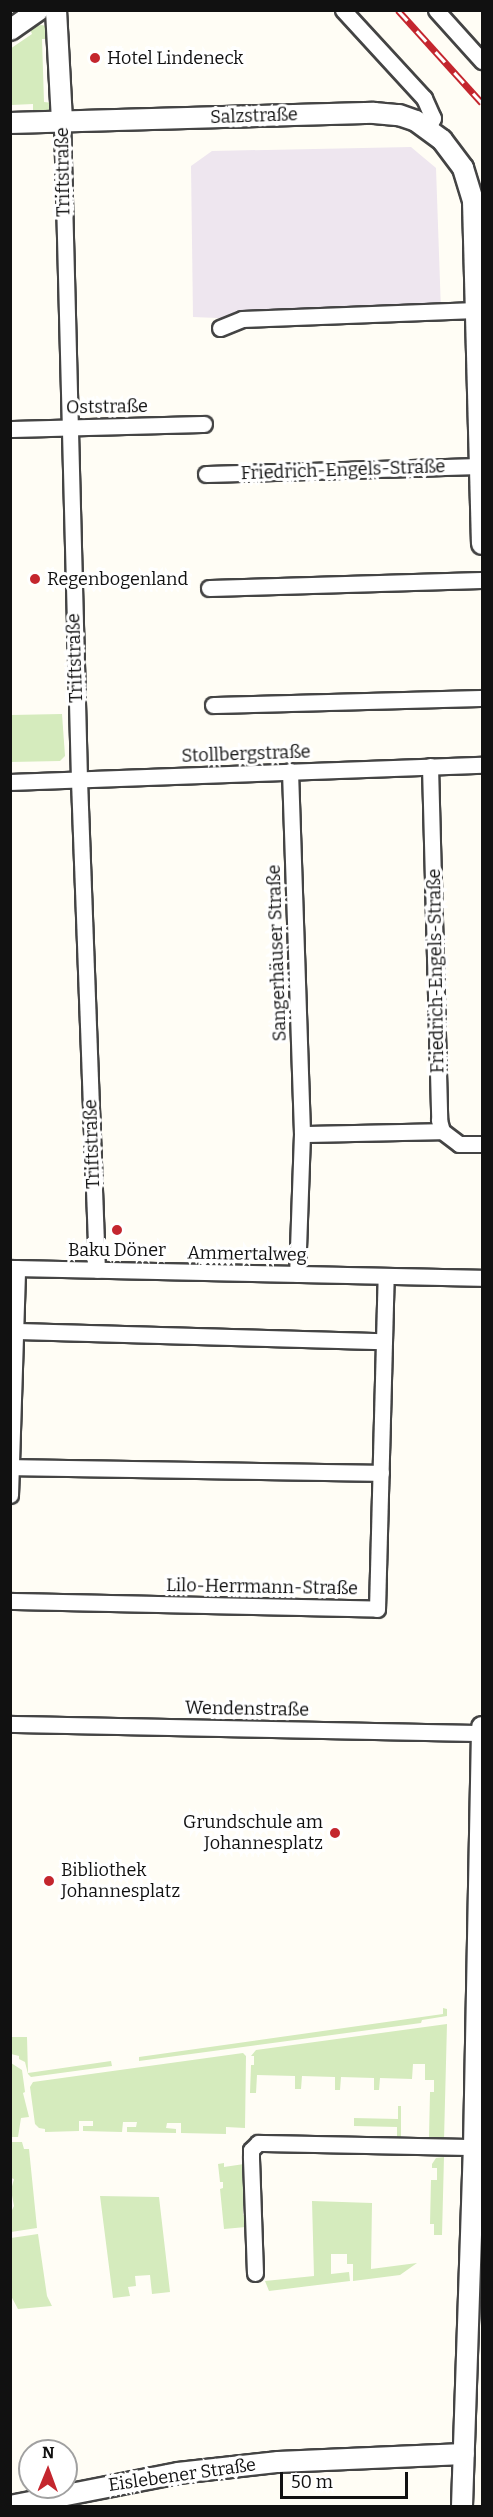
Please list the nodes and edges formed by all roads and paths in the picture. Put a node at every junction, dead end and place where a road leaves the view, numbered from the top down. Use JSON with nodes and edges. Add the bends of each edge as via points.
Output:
{"nodes":[{"id":1,"x":39,"y":10,"type":"edge"},
{"id":2,"x":56,"y":10,"type":"edge"},
{"id":3,"x":343,"y":10,"type":"edge"},
{"id":4,"x":436,"y":10,"type":"edge"},
{"id":5,"x":10,"y":30,"type":"edge"},
{"id":6,"x":483,"y":61,"type":"edge"},
{"id":7,"x":62,"y":121,"type":"junction"},
{"id":8,"x":10,"y":123,"type":"edge"},
{"id":9,"x":428,"y":128,"type":"junction"},
{"id":10,"x":479,"y":289,"type":"edge"},
{"id":11,"x":476,"y":310,"type":"junction"},
{"id":12,"x":220,"y":328,"type":"dead end"},
{"id":13,"x":204,"y":424,"type":"dead end"},
{"id":14,"x":69,"y":428,"type":"junction"},
{"id":15,"x":10,"y":429,"type":"edge"},
{"id":16,"x":480,"y":466,"type":"junction"},
{"id":17,"x":206,"y":474,"type":"dead end"},
{"id":18,"x":483,"y":544,"type":"edge"},
{"id":19,"x":483,"y":580,"type":"edge"},
{"id":20,"x":209,"y":588,"type":"dead end"},
{"id":21,"x":483,"y":698,"type":"edge"},
{"id":22,"x":213,"y":705,"type":"dead end"},
{"id":23,"x":483,"y":765,"type":"edge"},
{"id":24,"x":430,"y":766,"type":"junction"},
{"id":25,"x":290,"y":771,"type":"junction"},
{"id":26,"x":79,"y":780,"type":"junction"},
{"id":27,"x":10,"y":782,"type":"edge"},
{"id":28,"x":442,"y":1131,"type":"junction"},
{"id":29,"x":302,"y":1134,"type":"junction"},
{"id":30,"x":483,"y":1144,"type":"edge"},
{"id":31,"x":14,"y":1268,"type":"edge"},
{"id":32,"x":97,"y":1270,"type":"junction"},
{"id":33,"x":297,"y":1274,"type":"junction"},
{"id":34,"x":386,"y":1276,"type":"junction"},
{"id":35,"x":483,"y":1278,"type":"edge"},
{"id":36,"x":15,"y":1331,"type":"junction"},
{"id":37,"x":384,"y":1341,"type":"junction"},
{"id":38,"x":11,"y":1467,"type":"edge"},
{"id":39,"x":381,"y":1473,"type":"junction"},
{"id":40,"x":10,"y":1495,"type":"edge"},
{"id":41,"x":10,"y":1601,"type":"edge"},
{"id":42,"x":10,"y":1724,"type":"edge"},
{"id":43,"x":483,"y":1726,"type":"edge"},
{"id":44,"x":482,"y":1733,"type":"edge"},
{"id":45,"x":482,"y":1792,"type":"edge"},
{"id":46,"x":474,"y":2147,"type":"junction"},
{"id":47,"x":255,"y":2273,"type":"dead end"},
{"id":48,"x":476,"y":2282,"type":"edge"},
{"id":49,"x":464,"y":2454,"type":"junction"},
{"id":50,"x":10,"y":2506,"type":"edge"},
{"id":51,"x":462,"y":2506,"type":"edge"}],
"edges":[{"from":1,"to":5,"type":"street"},
{"from":2,"to":7,"type":"street","name":"Triftstraße"},
{"from":3,"to":9,"type":"street","via":[[424,98],[433,118]]},
{"from":4,"to":6,"type":"street"},
{"from":7,"to":8,"type":"street","name":"Salzstraße"},
{"from":7,"to":9,"type":"street","name":"Salzstraße","via":[[374,113],[399,116]]},
{"from":7,"to":14,"type":"street","name":"Triftstraße"},
{"from":9,"to":10,"type":"street","name":"Salzstraße","via":[[454,153],[467,180],[473,201]]},
{"from":10,"to":11,"type":"street"},
{"from":11,"to":12,"type":"street","via":[[242,319]]},
{"from":11,"to":16,"type":"street"},
{"from":13,"to":14,"type":"street","name":"Oststraße"},
{"from":14,"to":15,"type":"street","name":"Oststraße"},
{"from":14,"to":26,"type":"street","name":"Triftstraße"},
{"from":16,"to":17,"type":"street","name":"Friedrich-Engels-Straße"},
{"from":16,"to":18,"type":"street"},
{"from":19,"to":20,"type":"street"},
{"from":21,"to":22,"type":"street"},
{"from":23,"to":24,"type":"street","name":"Stollbergstraße"},
{"from":24,"to":25,"type":"street","name":"Stollbergstraße"},
{"from":24,"to":28,"type":"street","name":"Friedrich-Engels-Straße"},
{"from":25,"to":26,"type":"street","name":"Stollbergstraße"},
{"from":25,"to":29,"type":"street","name":"Sangerhäuser Straße"},
{"from":26,"to":27,"type":"street","name":"Stollbergstraße"},
{"from":26,"to":32,"type":"street","name":"Triftstraße"},
{"from":28,"to":29,"type":"street"},
{"from":28,"to":30,"type":"street","via":[[459,1144]]},
{"from":29,"to":33,"type":"street","name":"Sangerhäuser Straße"},
{"from":31,"to":32,"type":"street","name":"Ammertalweg"},
{"from":31,"to":36,"type":"street"},
{"from":32,"to":33,"type":"street","name":"Ammertalweg"},
{"from":33,"to":34,"type":"street","name":"Ammertalweg"},
{"from":34,"to":35,"type":"street","name":"Ammertalweg"},
{"from":34,"to":37,"type":"street","name":"Lilo-Herrmann-Straße"},
{"from":36,"to":37,"type":"street"},
{"from":36,"to":38,"type":"street"},
{"from":37,"to":39,"type":"street","name":"Lilo-Herrmann-Straße"},
{"from":38,"to":39,"type":"street"},
{"from":38,"to":40,"type":"street"},
{"from":39,"to":41,"type":"street","name":"Lilo-Herrmann-Straße","via":[[377,1609]]},
{"from":42,"to":44,"type":"street","name":"Wendenstraße"},
{"from":43,"to":44,"type":"street"},
{"from":44,"to":45,"type":"street"},
{"from":45,"to":46,"type":"street"},
{"from":46,"to":47,"type":"street","via":[[258,2143],[251,2150]]},
{"from":46,"to":48,"type":"street"},
{"from":48,"to":49,"type":"street"},
{"from":49,"to":50,"type":"street","name":"Eislebener Straße","via":[[278,2462],[178,2473]]},
{"from":49,"to":51,"type":"street"}]}
